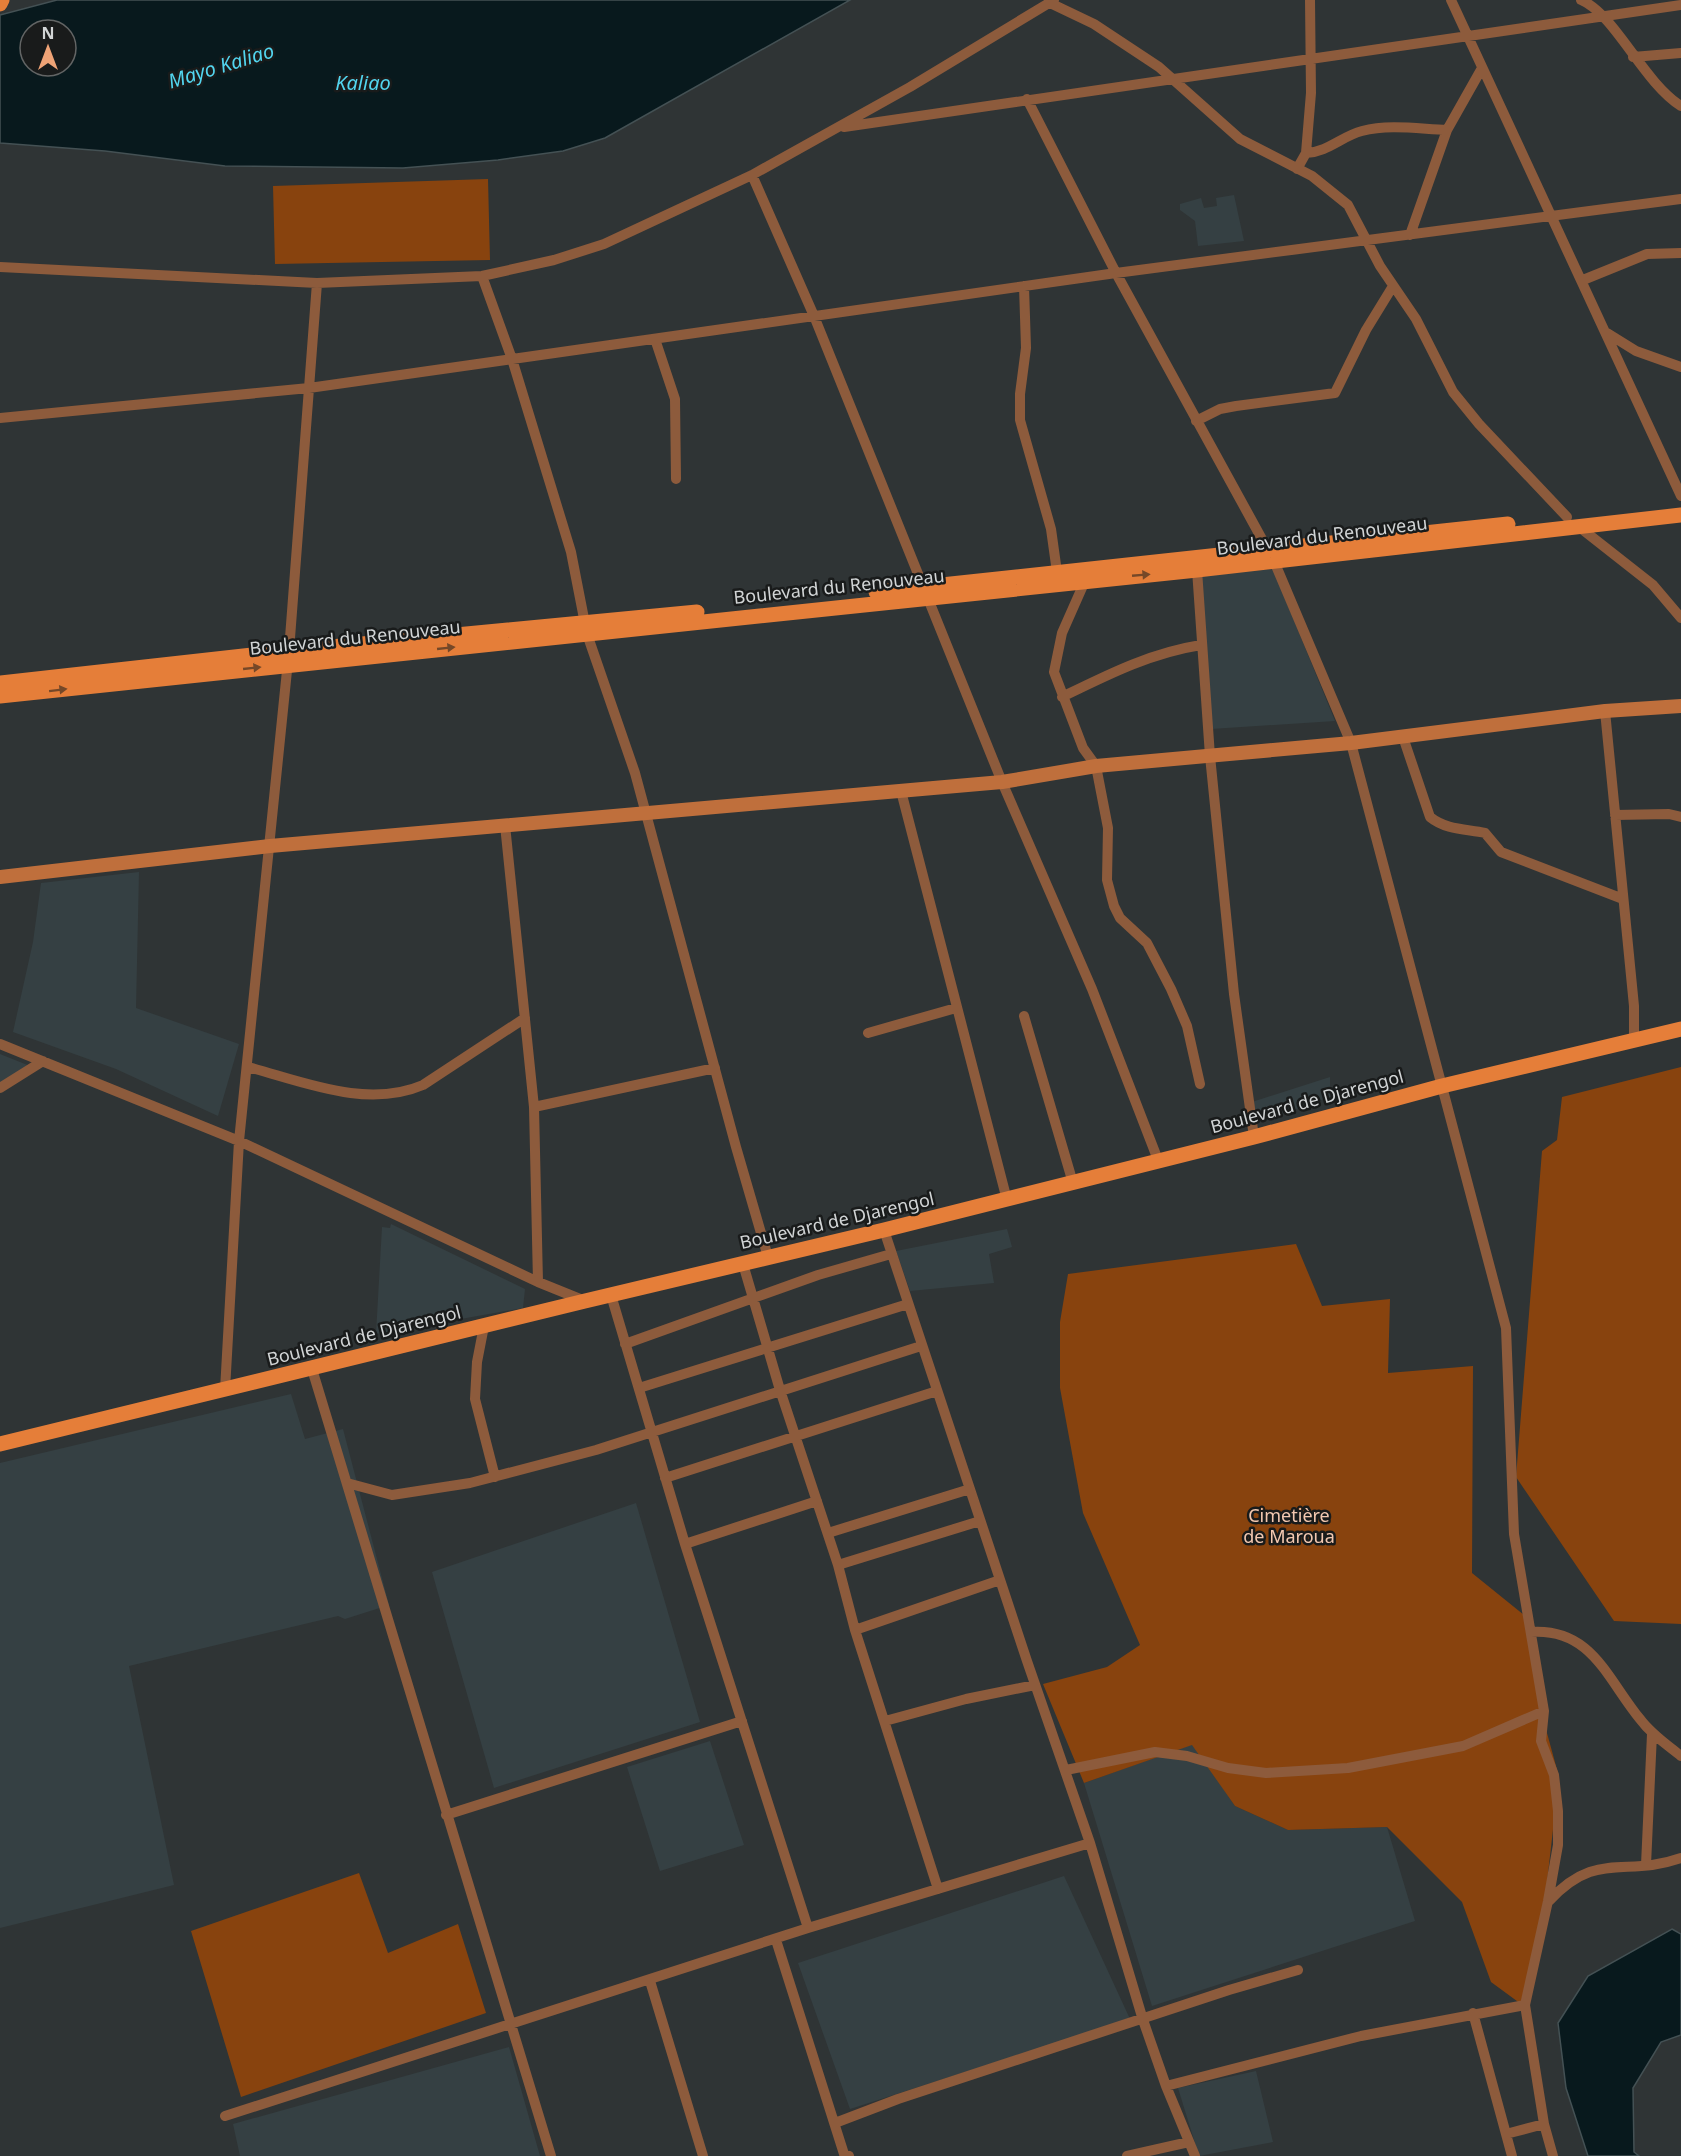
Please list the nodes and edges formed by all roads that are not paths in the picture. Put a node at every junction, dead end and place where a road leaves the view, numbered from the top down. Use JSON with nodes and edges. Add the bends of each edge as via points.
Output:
{"nodes":[{"id":1,"x":2,"y":0,"type":"edge"},
{"id":2,"x":1310,"y":0,"type":"edge"},
{"id":3,"x":1451,"y":0,"type":"edge"},
{"id":4,"x":1581,"y":0,"type":"edge"},
{"id":5,"x":1052,"y":2,"type":"edge"},
{"id":6,"x":0,"y":4,"type":"edge"},
{"id":7,"x":1681,"y":5,"type":"edge"},
{"id":8,"x":1602,"y":16,"type":"junction"},
{"id":9,"x":1467,"y":36,"type":"junction"},
{"id":10,"x":1681,"y":53,"type":"edge"},
{"id":11,"x":1633,"y":57,"type":"junction"},
{"id":12,"x":1312,"y":59,"type":"junction"},
{"id":13,"x":1482,"y":68,"type":"junction"},
{"id":14,"x":1171,"y":78,"type":"junction"},
{"id":15,"x":1026,"y":99,"type":"junction"},
{"id":16,"x":1681,"y":106,"type":"edge"},
{"id":17,"x":836,"y":129,"type":"junction"},
{"id":18,"x":1447,"y":130,"type":"junction"},
{"id":19,"x":1306,"y":153,"type":"junction"},
{"id":20,"x":1297,"y":169,"type":"junction"},
{"id":21,"x":752,"y":175,"type":"junction"},
{"id":22,"x":1681,"y":198,"type":"edge"},
{"id":23,"x":1554,"y":217,"type":"junction"},
{"id":24,"x":1410,"y":234,"type":"junction"},
{"id":25,"x":1366,"y":240,"type":"junction"},
{"id":26,"x":1681,"y":253,"type":"edge"},
{"id":27,"x":0,"y":267,"type":"edge"},
{"id":28,"x":1116,"y":273,"type":"junction"},
{"id":29,"x":482,"y":276,"type":"junction"},
{"id":30,"x":1583,"y":280,"type":"junction"},
{"id":31,"x":317,"y":283,"type":"junction"},
{"id":32,"x":1024,"y":286,"type":"junction"},
{"id":33,"x":1393,"y":286,"type":"junction"},
{"id":34,"x":814,"y":316,"type":"junction"},
{"id":35,"x":1607,"y":333,"type":"junction"},
{"id":36,"x":655,"y":339,"type":"junction"},
{"id":37,"x":512,"y":359,"type":"junction"},
{"id":38,"x":1681,"y":368,"type":"edge"},
{"id":39,"x":309,"y":388,"type":"junction"},
{"id":40,"x":0,"y":418,"type":"edge"},
{"id":41,"x":1196,"y":421,"type":"junction"},
{"id":42,"x":676,"y":479,"type":"dead end"},
{"id":43,"x":1681,"y":496,"type":"edge"},
{"id":44,"x":1681,"y":504,"type":"edge"},
{"id":45,"x":1681,"y":514,"type":"edge"},
{"id":46,"x":1572,"y":522,"type":"junction"},
{"id":47,"x":1271,"y":555,"type":"junction"},
{"id":48,"x":1197,"y":570,"type":"junction"},
{"id":49,"x":1057,"y":572,"type":"junction"},
{"id":50,"x":1085,"y":580,"type":"junction"},
{"id":51,"x":926,"y":592,"type":"junction"},
{"id":52,"x":1681,"y":618,"type":"edge"},
{"id":53,"x":586,"y":628,"type":"junction"},
{"id":54,"x":1201,"y":645,"type":"junction"},
{"id":55,"x":288,"y":658,"type":"junction"},
{"id":56,"x":0,"y":683,"type":"edge"},
{"id":57,"x":0,"y":696,"type":"edge"},
{"id":58,"x":1062,"y":697,"type":"junction"},
{"id":59,"x":1681,"y":705,"type":"edge"},
{"id":60,"x":1605,"y":711,"type":"junction"},
{"id":61,"x":1403,"y":737,"type":"junction"},
{"id":62,"x":1350,"y":743,"type":"junction"},
{"id":63,"x":1210,"y":756,"type":"junction"},
{"id":64,"x":1096,"y":766,"type":"junction"},
{"id":65,"x":1002,"y":782,"type":"junction"},
{"id":66,"x":901,"y":791,"type":"junction"},
{"id":67,"x":645,"y":812,"type":"junction"},
{"id":68,"x":1615,"y":815,"type":"junction"},
{"id":69,"x":1681,"y":818,"type":"edge"},
{"id":70,"x":506,"y":825,"type":"junction"},
{"id":71,"x":270,"y":846,"type":"junction"},
{"id":72,"x":0,"y":877,"type":"edge"},
{"id":73,"x":1623,"y":899,"type":"junction"},
{"id":74,"x":956,"y":1008,"type":"junction"},
{"id":75,"x":1024,"y":1016,"type":"dead end"},
{"id":76,"x":525,"y":1018,"type":"junction"},
{"id":77,"x":1681,"y":1029,"type":"edge"},
{"id":78,"x":867,"y":1033,"type":"dead end"},
{"id":79,"x":1634,"y":1040,"type":"junction"},
{"id":80,"x":0,"y":1044,"type":"edge"},
{"id":81,"x":43,"y":1061,"type":"junction"},
{"id":82,"x":248,"y":1067,"type":"junction"},
{"id":83,"x":715,"y":1068,"type":"junction"},
{"id":84,"x":1200,"y":1084,"type":"dead end"},
{"id":85,"x":1442,"y":1086,"type":"junction"},
{"id":86,"x":0,"y":1088,"type":"edge"},
{"id":87,"x":534,"y":1107,"type":"junction"},
{"id":88,"x":1254,"y":1137,"type":"junction"},
{"id":89,"x":239,"y":1141,"type":"junction"},
{"id":90,"x":1158,"y":1160,"type":"junction"},
{"id":91,"x":1073,"y":1183,"type":"junction"},
{"id":92,"x":1007,"y":1200,"type":"junction"},
{"id":93,"x":884,"y":1230,"type":"junction"},
{"id":94,"x":891,"y":1254,"type":"junction"},
{"id":95,"x":768,"y":1257,"type":"junction"},
{"id":96,"x":743,"y":1264,"type":"junction"},
{"id":97,"x":537,"y":1282,"type":"junction"},
{"id":98,"x":611,"y":1295,"type":"junction"},
{"id":99,"x":753,"y":1300,"type":"junction"},
{"id":100,"x":585,"y":1301,"type":"junction"},
{"id":101,"x":908,"y":1304,"type":"junction"},
{"id":102,"x":484,"y":1326,"type":"junction"},
{"id":103,"x":626,"y":1344,"type":"junction"},
{"id":104,"x":921,"y":1346,"type":"junction"},
{"id":105,"x":767,"y":1347,"type":"junction"},
{"id":106,"x":312,"y":1369,"type":"junction"},
{"id":107,"x":639,"y":1388,"type":"junction"},
{"id":108,"x":225,"y":1390,"type":"junction"},
{"id":109,"x":780,"y":1390,"type":"junction"},
{"id":110,"x":937,"y":1391,"type":"junction"},
{"id":111,"x":651,"y":1431,"type":"junction"},
{"id":112,"x":795,"y":1434,"type":"junction"},
{"id":113,"x":0,"y":1444,"type":"edge"},
{"id":114,"x":495,"y":1477,"type":"junction"},
{"id":115,"x":665,"y":1478,"type":"junction"},
{"id":116,"x":347,"y":1483,"type":"junction"},
{"id":117,"x":970,"y":1489,"type":"junction"},
{"id":118,"x":818,"y":1501,"type":"junction"},
{"id":119,"x":980,"y":1521,"type":"junction"},
{"id":120,"x":828,"y":1533,"type":"junction"},
{"id":121,"x":685,"y":1544,"type":"junction"},
{"id":122,"x":838,"y":1565,"type":"junction"},
{"id":123,"x":1000,"y":1580,"type":"junction"},
{"id":124,"x":855,"y":1630,"type":"junction"},
{"id":125,"x":1531,"y":1632,"type":"junction"},
{"id":126,"x":1035,"y":1685,"type":"junction"},
{"id":127,"x":1544,"y":1711,"type":"junction"},
{"id":128,"x":742,"y":1721,"type":"junction"},
{"id":129,"x":885,"y":1721,"type":"junction"},
{"id":130,"x":1652,"y":1734,"type":"junction"},
{"id":131,"x":1681,"y":1756,"type":"edge"},
{"id":132,"x":1066,"y":1770,"type":"junction"},
{"id":133,"x":446,"y":1815,"type":"junction"},
{"id":134,"x":1090,"y":1843,"type":"junction"},
{"id":135,"x":1681,"y":1858,"type":"edge"},
{"id":136,"x":1646,"y":1865,"type":"junction"},
{"id":137,"x":938,"y":1889,"type":"junction"},
{"id":138,"x":1548,"y":1901,"type":"junction"},
{"id":139,"x":808,"y":1928,"type":"junction"},
{"id":140,"x":776,"y":1940,"type":"junction"},
{"id":141,"x":1298,"y":1970,"type":"dead end"},
{"id":142,"x":650,"y":1981,"type":"junction"},
{"id":143,"x":1525,"y":2005,"type":"junction"},
{"id":144,"x":1473,"y":2013,"type":"junction"},
{"id":145,"x":1143,"y":2020,"type":"junction"},
{"id":146,"x":511,"y":2026,"type":"junction"},
{"id":147,"x":1166,"y":2086,"type":"junction"},
{"id":148,"x":225,"y":2116,"type":"dead end"},
{"id":149,"x":835,"y":2123,"type":"junction"},
{"id":150,"x":1544,"y":2124,"type":"junction"},
{"id":151,"x":1506,"y":2134,"type":"junction"},
{"id":152,"x":1189,"y":2142,"type":"junction"},
{"id":153,"x":846,"y":2155,"type":"edge"},
{"id":154,"x":551,"y":2156,"type":"edge"},
{"id":155,"x":703,"y":2156,"type":"edge"},
{"id":156,"x":1126,"y":2156,"type":"edge"},
{"id":157,"x":1195,"y":2156,"type":"edge"},
{"id":158,"x":1512,"y":2156,"type":"edge"},
{"id":159,"x":1553,"y":2156,"type":"edge"}],
"edges":[{"from":1,"to":6,"type":"main road"},
{"from":2,"to":12,"type":"street"},
{"from":3,"to":9,"type":"street"},
{"from":4,"to":8,"type":"street"},
{"from":5,"to":14,"type":"street","via":[[1094,24]]},
{"from":5,"to":17,"type":"street"},
{"from":7,"to":8,"type":"street"},
{"from":8,"to":9,"type":"street"},
{"from":8,"to":11,"type":"street"},
{"from":9,"to":12,"type":"street"},
{"from":9,"to":13,"type":"street"},
{"from":10,"to":11,"type":"street"},
{"from":11,"to":16,"type":"street","via":[[1651,80]]},
{"from":12,"to":14,"type":"street"},
{"from":12,"to":19,"type":"street"},
{"from":13,"to":18,"type":"street"},
{"from":13,"to":23,"type":"street"},
{"from":14,"to":15,"type":"street"},
{"from":14,"to":20,"type":"street","via":[[1240,139]]},
{"from":15,"to":17,"type":"street"},
{"from":15,"to":28,"type":"street"},
{"from":17,"to":21,"type":"street"},
{"from":18,"to":19,"type":"street","via":[[1370,129],[1322,151]]},
{"from":18,"to":24,"type":"street"},
{"from":19,"to":20,"type":"street"},
{"from":20,"to":25,"type":"street","via":[[1319,180],[1348,205]]},
{"from":21,"to":29,"type":"street","via":[[604,244]]},
{"from":21,"to":34,"type":"street"},
{"from":22,"to":23,"type":"street"},
{"from":23,"to":24,"type":"street"},
{"from":23,"to":30,"type":"street"},
{"from":24,"to":25,"type":"street"},
{"from":25,"to":28,"type":"street"},
{"from":25,"to":33,"type":"street"},
{"from":26,"to":30,"type":"street","via":[[1647,254]]},
{"from":27,"to":31,"type":"street"},
{"from":28,"to":32,"type":"street"},
{"from":28,"to":41,"type":"street"},
{"from":29,"to":31,"type":"street"},
{"from":29,"to":37,"type":"street"},
{"from":30,"to":35,"type":"street"},
{"from":31,"to":39,"type":"street"},
{"from":32,"to":34,"type":"street"},
{"from":32,"to":49,"type":"street","via":[[1026,348],[1020,420],[1051,529]]},
{"from":33,"to":41,"type":"street","via":[[1335,393],[1220,409]]},
{"from":33,"to":46,"type":"street","via":[[1416,319],[1453,392],[1485,432]]},
{"from":34,"to":36,"type":"street"},
{"from":34,"to":51,"type":"street"},
{"from":35,"to":38,"type":"street","via":[[1636,351]]},
{"from":35,"to":43,"type":"street"},
{"from":36,"to":37,"type":"street"},
{"from":36,"to":42,"type":"street","via":[[675,399]]},
{"from":37,"to":39,"type":"street"},
{"from":37,"to":53,"type":"street","via":[[571,552]]},
{"from":39,"to":40,"type":"street"},
{"from":39,"to":55,"type":"street"},
{"from":41,"to":47,"type":"street"},
{"from":44,"to":46,"type":"main road","name":"Boulevard du Renouveau"},
{"from":45,"to":46,"type":"main road","name":"Boulevard du Renouveau"},
{"from":46,"to":47,"type":"main road","name":"Boulevard du Renouveau"},
{"from":46,"to":52,"type":"street","via":[[1653,585]]},
{"from":47,"to":48,"type":"main road","name":"Boulevard du Renouveau"},
{"from":47,"to":49,"type":"main road","name":"Boulevard du Renouveau"},
{"from":47,"to":62,"type":"street"},
{"from":50,"to":48,"type":"main road","name":"Boulevard du Renouveau","one_way":true},
{"from":48,"to":54,"type":"street"},
{"from":49,"to":51,"type":"main road","name":"Boulevard du Renouveau"},
{"from":50,"to":51,"type":"main road","name":"Boulevard du Renouveau"},
{"from":50,"to":58,"type":"street","via":[[1056,653],[1054,672]]},
{"from":51,"to":53,"type":"main road","name":"Boulevard du Renouveau"},
{"from":51,"to":65,"type":"street"},
{"from":53,"to":55,"type":"main road","name":"Boulevard du Renouveau"},
{"from":53,"to":67,"type":"street"},
{"from":54,"to":58,"type":"street","via":[[1139,660]]},
{"from":54,"to":63,"type":"street"},
{"from":55,"to":56,"type":"main road","name":"Boulevard du Renouveau"},
{"from":57,"to":55,"type":"main road","name":"Boulevard du Renouveau","one_way":true},
{"from":55,"to":71,"type":"street"},
{"from":58,"to":64,"type":"street","via":[[1083,748]]},
{"from":59,"to":60,"type":"main road"},
{"from":60,"to":61,"type":"main road"},
{"from":60,"to":68,"type":"street"},
{"from":61,"to":62,"type":"main road"},
{"from":61,"to":73,"type":"street","via":[[1430,817],[1435,821],[1485,833],[1501,852]]},
{"from":62,"to":63,"type":"main road"},
{"from":62,"to":85,"type":"street"},
{"from":63,"to":64,"type":"main road"},
{"from":63,"to":88,"type":"street","via":[[1234,994]]},
{"from":64,"to":65,"type":"main road"},
{"from":64,"to":84,"type":"street","via":[[1108,828],[1107,880],[1114,906],[1120,918],[1148,943],[1171,989],[1187,1026]]},
{"from":65,"to":66,"type":"main road"},
{"from":65,"to":90,"type":"street","via":[[1092,989]]},
{"from":66,"to":67,"type":"main road"},
{"from":66,"to":74,"type":"street"},
{"from":67,"to":70,"type":"main road"},
{"from":67,"to":83,"type":"street"},
{"from":68,"to":69,"type":"street","via":[[1668,814]]},
{"from":68,"to":73,"type":"street"},
{"from":70,"to":71,"type":"main road"},
{"from":70,"to":76,"type":"street"},
{"from":71,"to":72,"type":"main road"},
{"from":71,"to":82,"type":"street"},
{"from":73,"to":79,"type":"street"},
{"from":74,"to":78,"type":"street"},
{"from":74,"to":92,"type":"street"},
{"from":75,"to":91,"type":"street"},
{"from":76,"to":82,"type":"street","via":[[408,1092],[354,1094]]},
{"from":76,"to":87,"type":"street"},
{"from":77,"to":79,"type":"main road","name":"Boulevard de Djarengol"},
{"from":79,"to":85,"type":"main road","name":"Boulevard de Djarengol"},
{"from":80,"to":81,"type":"street"},
{"from":81,"to":86,"type":"street"},
{"from":81,"to":89,"type":"street"},
{"from":82,"to":89,"type":"street"},
{"from":83,"to":87,"type":"street"},
{"from":83,"to":95,"type":"street"},
{"from":85,"to":88,"type":"main road","name":"Boulevard de Djarengol"},
{"from":85,"to":125,"type":"street","via":[[1506,1328],[1514,1534]]},
{"from":87,"to":97,"type":"street"},
{"from":88,"to":90,"type":"main road","name":"Boulevard de Djarengol"},
{"from":89,"to":97,"type":"street"},
{"from":89,"to":108,"type":"street"},
{"from":90,"to":91,"type":"main road","name":"Boulevard de Djarengol"},
{"from":91,"to":92,"type":"main road","name":"Boulevard de Djarengol"},
{"from":92,"to":93,"type":"main road","name":"Boulevard de Djarengol"},
{"from":93,"to":94,"type":"street"},
{"from":93,"to":95,"type":"main road","name":"Boulevard de Djarengol"},
{"from":94,"to":99,"type":"street","via":[[818,1275]]},
{"from":94,"to":101,"type":"street"},
{"from":95,"to":96,"type":"main road","name":"Boulevard de Djarengol"},
{"from":96,"to":98,"type":"main road","name":"Boulevard de Djarengol"},
{"from":96,"to":99,"type":"street"},
{"from":97,"to":100,"type":"street"},
{"from":98,"to":100,"type":"main road","name":"Boulevard de Djarengol"},
{"from":98,"to":103,"type":"street"},
{"from":99,"to":103,"type":"street"},
{"from":99,"to":105,"type":"street"},
{"from":100,"to":102,"type":"main road","name":"Boulevard de Djarengol"},
{"from":101,"to":104,"type":"street"},
{"from":101,"to":105,"type":"street"},
{"from":102,"to":106,"type":"main road","name":"Boulevard de Djarengol"},
{"from":102,"to":114,"type":"street","via":[[477,1362],[476,1399]]},
{"from":103,"to":107,"type":"street"},
{"from":104,"to":109,"type":"street"},
{"from":104,"to":110,"type":"street"},
{"from":105,"to":107,"type":"street"},
{"from":105,"to":109,"type":"street"},
{"from":106,"to":108,"type":"main road","name":"Boulevard de Djarengol"},
{"from":106,"to":116,"type":"street"},
{"from":107,"to":111,"type":"street"},
{"from":108,"to":113,"type":"main road","name":"Boulevard de Djarengol"},
{"from":109,"to":111,"type":"street"},
{"from":109,"to":112,"type":"street"},
{"from":110,"to":112,"type":"street"},
{"from":110,"to":117,"type":"street"},
{"from":111,"to":114,"type":"street"},
{"from":111,"to":115,"type":"street"},
{"from":112,"to":115,"type":"street"},
{"from":112,"to":118,"type":"street"},
{"from":114,"to":116,"type":"street","via":[[392,1495]]},
{"from":115,"to":121,"type":"street"},
{"from":116,"to":133,"type":"street"},
{"from":117,"to":119,"type":"street"},
{"from":117,"to":120,"type":"street"},
{"from":118,"to":120,"type":"street"},
{"from":118,"to":121,"type":"street"},
{"from":119,"to":122,"type":"street"},
{"from":119,"to":123,"type":"street"},
{"from":120,"to":122,"type":"street"},
{"from":121,"to":128,"type":"street"},
{"from":122,"to":124,"type":"street"},
{"from":123,"to":124,"type":"street"},
{"from":123,"to":126,"type":"street"},
{"from":124,"to":129,"type":"street"},
{"from":125,"to":127,"type":"street"},
{"from":125,"to":130,"type":"street","via":[[1550,1631],[1578,1642],[1603,1666]]},
{"from":126,"to":129,"type":"street"},
{"from":126,"to":132,"type":"street"},
{"from":127,"to":132,"type":"street","via":[[1463,1746],[1348,1768],[1266,1773],[1155,1752]]},
{"from":127,"to":138,"type":"street","via":[[1541,1741],[1554,1775],[1558,1811],[1558,1845]]},
{"from":128,"to":133,"type":"street"},
{"from":128,"to":139,"type":"street"},
{"from":129,"to":137,"type":"street"},
{"from":130,"to":131,"type":"street"},
{"from":130,"to":136,"type":"street"},
{"from":132,"to":134,"type":"street"},
{"from":133,"to":146,"type":"street"},
{"from":134,"to":137,"type":"street"},
{"from":134,"to":145,"type":"street"},
{"from":135,"to":136,"type":"street"},
{"from":136,"to":138,"type":"street","via":[[1599,1868],[1579,1874]]},
{"from":137,"to":139,"type":"street"},
{"from":138,"to":143,"type":"street"},
{"from":139,"to":140,"type":"street"},
{"from":140,"to":142,"type":"street"},
{"from":140,"to":149,"type":"street"},
{"from":141,"to":145,"type":"street"},
{"from":142,"to":146,"type":"street"},
{"from":142,"to":155,"type":"street"},
{"from":143,"to":144,"type":"street"},
{"from":143,"to":150,"type":"street"},
{"from":144,"to":147,"type":"street","via":[[1361,2036]]},
{"from":144,"to":151,"type":"street"},
{"from":145,"to":147,"type":"street"},
{"from":145,"to":149,"type":"street"},
{"from":146,"to":148,"type":"street"},
{"from":146,"to":154,"type":"street"},
{"from":147,"to":152,"type":"street"},
{"from":149,"to":153,"type":"street"},
{"from":150,"to":151,"type":"street"},
{"from":150,"to":159,"type":"street"},
{"from":151,"to":158,"type":"street"},
{"from":152,"to":156,"type":"street"},
{"from":152,"to":157,"type":"street"}]}
